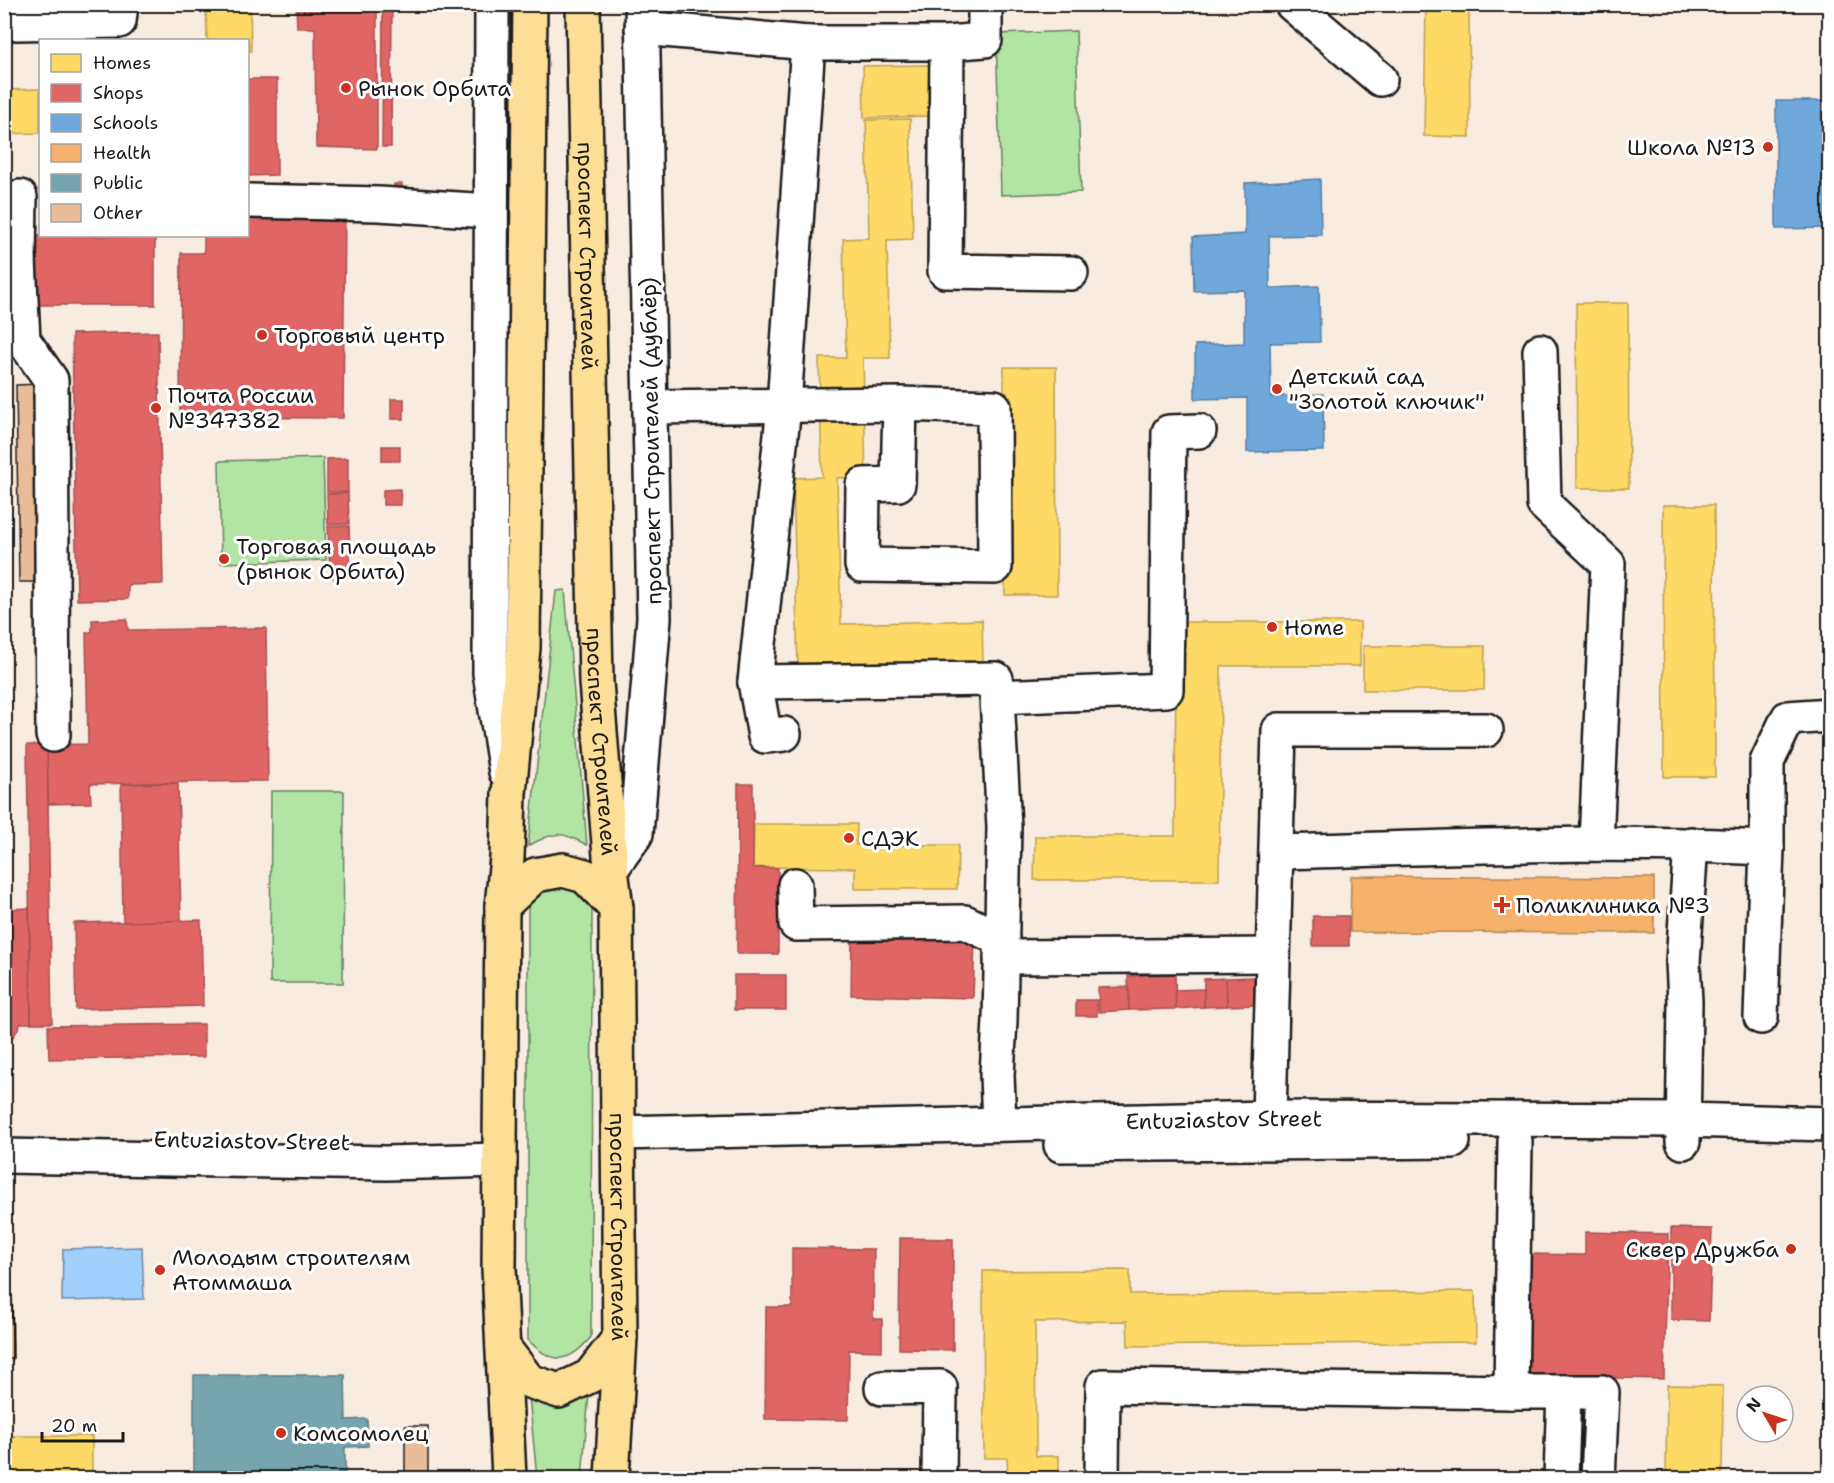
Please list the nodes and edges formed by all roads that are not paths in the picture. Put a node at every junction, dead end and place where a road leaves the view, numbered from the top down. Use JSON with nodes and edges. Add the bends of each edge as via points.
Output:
{"nodes":[{"id":1,"x":121,"y":4,"type":"edge"},
{"id":2,"x":492,"y":4,"type":"edge"},
{"id":3,"x":530,"y":4,"type":"edge"},
{"id":4,"x":583,"y":4,"type":"edge"},
{"id":5,"x":985,"y":4,"type":"edge"},
{"id":6,"x":1292,"y":4,"type":"edge"},
{"id":7,"x":642,"y":16,"type":"edge"},
{"id":8,"x":16,"y":23,"type":"dead end"},
{"id":9,"x":808,"y":43,"type":"junction"},
{"id":10,"x":947,"y":43,"type":"junction"},
{"id":11,"x":1380,"y":78,"type":"dead end"},
{"id":12,"x":22,"y":198,"type":"edge"},
{"id":13,"x":249,"y":201,"type":"edge"},
{"id":14,"x":490,"y":211,"type":"junction"},
{"id":15,"x":12,"y":260,"type":"edge"},
{"id":16,"x":1071,"y":273,"type":"dead end"},
{"id":17,"x":1540,"y":351,"type":"dead end"},
{"id":18,"x":900,"y":404,"type":"junction"},
{"id":19,"x":784,"y":406,"type":"junction"},
{"id":20,"x":650,"y":407,"type":"junction"},
{"id":21,"x":1199,"y":432,"type":"dead end"},
{"id":22,"x":755,"y":682,"type":"junction"},
{"id":23,"x":997,"y":697,"type":"junction"},
{"id":24,"x":1830,"y":715,"type":"edge"},
{"id":25,"x":1486,"y":730,"type":"dead end"},
{"id":26,"x":53,"y":735,"type":"dead end"},
{"id":27,"x":784,"y":735,"type":"dead end"},
{"id":28,"x":509,"y":793,"type":"junction"},
{"id":29,"x":1596,"y":844,"type":"junction"},
{"id":30,"x":1691,"y":844,"type":"junction"},
{"id":31,"x":1767,"y":848,"type":"junction"},
{"id":32,"x":1276,"y":852,"type":"junction"},
{"id":33,"x":611,"y":869,"type":"junction"},
{"id":34,"x":795,"y":885,"type":"dead end"},
{"id":35,"x":502,"y":906,"type":"junction"},
{"id":36,"x":616,"y":908,"type":"junction"},
{"id":37,"x":1002,"y":948,"type":"junction"},
{"id":38,"x":1272,"y":955,"type":"junction"},
{"id":39,"x":1761,"y":1017,"type":"dead end"},
{"id":40,"x":1269,"y":1118,"type":"junction"},
{"id":41,"x":999,"y":1124,"type":"junction"},
{"id":42,"x":1830,"y":1124,"type":"edge"},
{"id":43,"x":1683,"y":1131,"type":"junction"},
{"id":44,"x":4,"y":1135,"type":"edge"},
{"id":45,"x":1515,"y":1141,"type":"junction"},
{"id":46,"x":618,"y":1143,"type":"junction"},
{"id":47,"x":1830,"y":1143,"type":"edge"},
{"id":48,"x":500,"y":1148,"type":"junction"},
{"id":49,"x":4,"y":1156,"type":"edge"},
{"id":50,"x":620,"y":1337,"type":"junction"},
{"id":51,"x":503,"y":1347,"type":"junction"},
{"id":52,"x":882,"y":1388,"type":"dead end"},
{"id":53,"x":1511,"y":1392,"type":"junction"},
{"id":54,"x":1564,"y":1392,"type":"junction"},
{"id":55,"x":509,"y":1479,"type":"edge"},
{"id":56,"x":612,"y":1479,"type":"edge"},
{"id":57,"x":939,"y":1479,"type":"edge"},
{"id":58,"x":1102,"y":1479,"type":"edge"},
{"id":59,"x":1561,"y":1479,"type":"edge"},
{"id":60,"x":1598,"y":1479,"type":"edge"}],
"edges":[{"from":1,"to":8,"type":"street","via":[[119,21]]},
{"from":2,"to":14,"type":"street"},
{"from":3,"to":28,"type":"main road","via":[[523,648]]},
{"from":4,"to":33,"type":"main road","name":"проспект Строителей","via":[[596,682]]},
{"from":5,"to":10,"type":"street","via":[[985,40]]},
{"from":6,"to":11,"type":"street"},
{"from":7,"to":9,"type":"street"},
{"from":7,"to":20,"type":"street","name":"проспект Строителей (дублёр)"},
{"from":9,"to":10,"type":"street"},
{"from":9,"to":19,"type":"street"},
{"from":10,"to":16,"type":"street","via":[[945,272]]},
{"from":12,"to":15,"type":"street"},
{"from":13,"to":14,"type":"street"},
{"from":14,"to":28,"type":"street","via":[[490,673]]},
{"from":15,"to":26,"type":"street","via":[[23,340],[51,380]]},
{"from":17,"to":29,"type":"street","via":[[1544,504],[1608,564]]},
{"from":18,"to":18,"type":"street","via":[[994,407],[995,567],[862,566],[863,485],[898,484]]},
{"from":18,"to":19,"type":"street"},
{"from":19,"to":20,"type":"street"},
{"from":19,"to":22,"type":"street"},
{"from":20,"to":33,"type":"street","name":"проспект Строителей (дублёр)","via":[[654,618],[642,766],[636,834]]},
{"from":21,"to":23,"type":"street","via":[[1169,432],[1166,690]]},
{"from":22,"to":23,"type":"street","via":[[996,679]]},
{"from":22,"to":27,"type":"street","via":[[765,736]]},
{"from":23,"to":37,"type":"street","via":[[1004,827]]},
{"from":24,"to":31,"type":"street","via":[[1788,717],[1767,762]]},
{"from":25,"to":32,"type":"street","via":[[1279,730]]},
{"from":28,"to":35,"type":"main road"},
{"from":29,"to":30,"type":"street"},
{"from":29,"to":32,"type":"street"},
{"from":30,"to":31,"type":"street"},
{"from":30,"to":43,"type":"street","via":[[1683,962]]},
{"from":31,"to":39,"type":"street"},
{"from":32,"to":38,"type":"street"},
{"from":33,"to":36,"type":"main road","name":"проспект Строителей"},
{"from":34,"to":37,"type":"street","via":[[795,924],[964,922]]},
{"from":35,"to":36,"type":"main road","via":[[535,875],[563,870],[585,876]]},
{"from":35,"to":48,"type":"main road"},
{"from":36,"to":46,"type":"main road","name":"проспект Строителей"},
{"from":37,"to":38,"type":"street"},
{"from":37,"to":41,"type":"street"},
{"from":38,"to":40,"type":"street"},
{"from":40,"to":41,"type":"street","name":"Entuziastov Street"},
{"from":40,"to":43,"type":"street","name":"Entuziastov Street"},
{"from":41,"to":46,"type":"street","name":"Entuziastov Street"},
{"from":42,"to":43,"type":"street","name":"Entuziastov Street"},
{"from":43,"to":45,"type":"street"},
{"from":43,"to":47,"type":"street"},
{"from":44,"to":48,"type":"street","name":"Entuziastov Street"},
{"from":45,"to":46,"type":"street","via":[[841,1146],[734,1153]]},
{"from":45,"to":53,"type":"street"},
{"from":46,"to":50,"type":"main road","name":"проспект Строителей"},
{"from":48,"to":49,"type":"street","via":[[386,1163]]},
{"from":48,"to":51,"type":"main road"},
{"from":50,"to":51,"type":"main road","via":[[590,1376],[559,1391],[529,1381]]},
{"from":50,"to":56,"type":"main road","name":"проспект Строителей"},
{"from":51,"to":55,"type":"main road"},
{"from":52,"to":57,"type":"street","via":[[940,1387]]},
{"from":53,"to":54,"type":"street"},
{"from":53,"to":58,"type":"street","via":[[1103,1386]]},
{"from":54,"to":59,"type":"street"},
{"from":54,"to":60,"type":"street","via":[[1602,1392]]}]}
